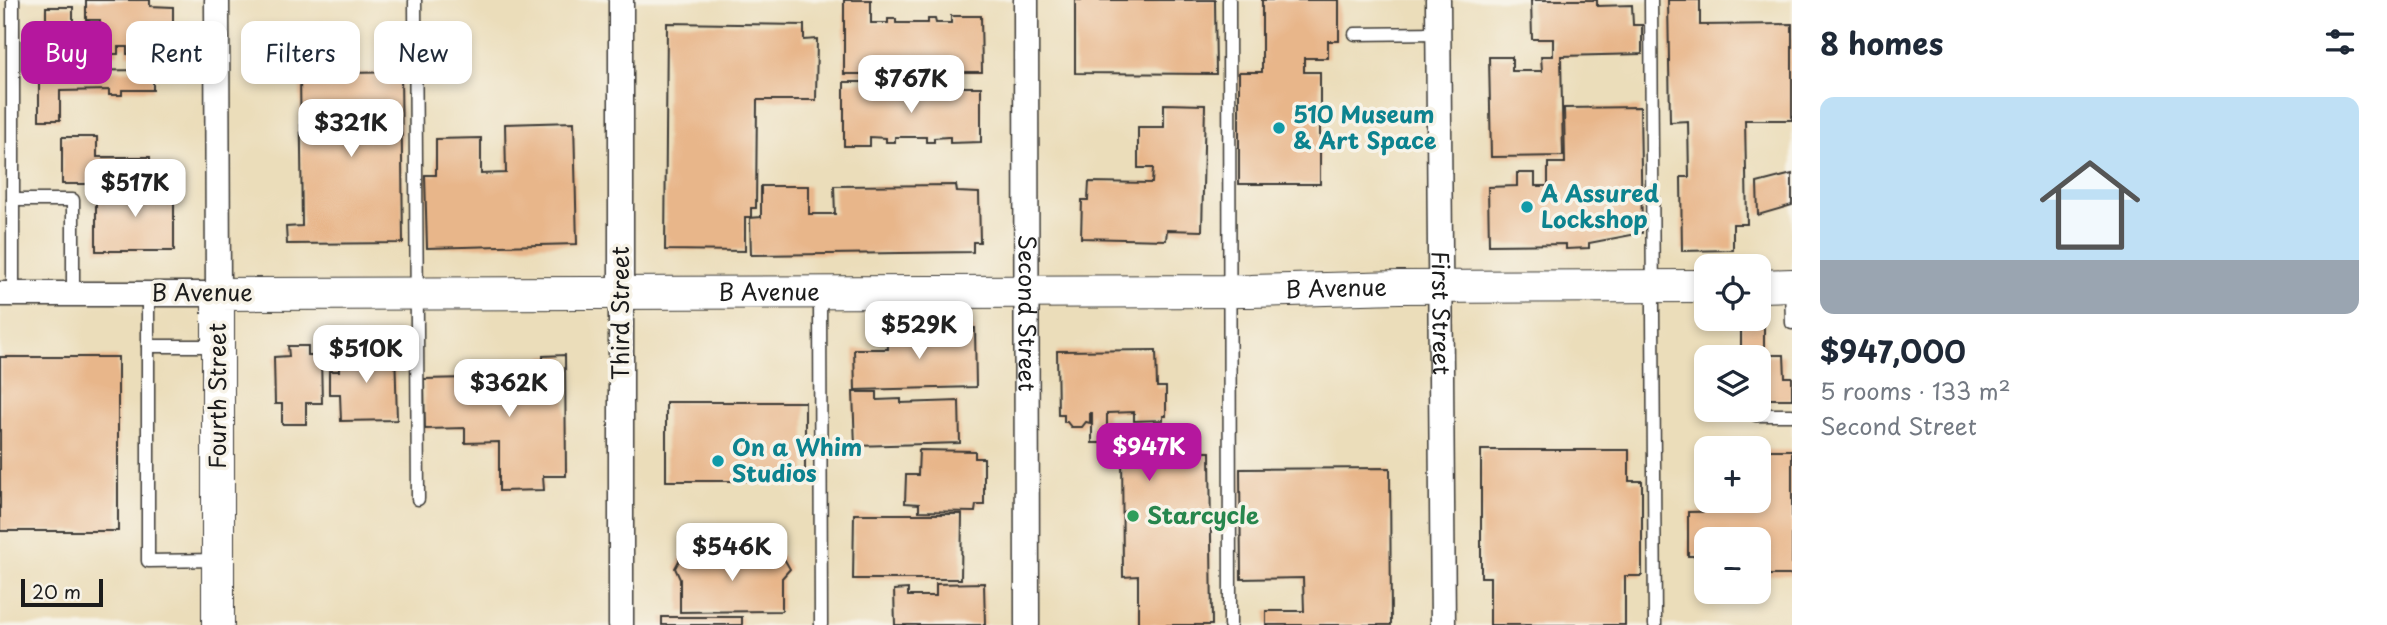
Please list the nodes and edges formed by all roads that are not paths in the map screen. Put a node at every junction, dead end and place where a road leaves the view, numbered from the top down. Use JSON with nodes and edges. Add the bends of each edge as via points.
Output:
{"nodes":[{"id":1,"x":13,"y":0,"type":"edge"},
{"id":2,"x":217,"y":0,"type":"edge"},
{"id":3,"x":415,"y":0,"type":"edge"},
{"id":4,"x":621,"y":0,"type":"edge"},
{"id":5,"x":1026,"y":0,"type":"edge"},
{"id":6,"x":1229,"y":0,"type":"edge"},
{"id":7,"x":1438,"y":0,"type":"edge"},
{"id":8,"x":1651,"y":0,"type":"edge"},
{"id":9,"x":1439,"y":33,"type":"junction"},
{"id":10,"x":1355,"y":34,"type":"dead end"},
{"id":11,"x":13,"y":200,"type":"junction"},
{"id":12,"x":1792,"y":285,"type":"edge"},
{"id":13,"x":1653,"y":286,"type":"junction"},
{"id":14,"x":1694,"y":286,"type":"edge"},
{"id":15,"x":1771,"y":286,"type":"edge"},
{"id":16,"x":1440,"y":287,"type":"junction"},
{"id":17,"x":820,"y":291,"type":"junction"},
{"id":18,"x":1026,"y":291,"type":"junction"},
{"id":19,"x":1230,"y":291,"type":"junction"},
{"id":20,"x":621,"y":292,"type":"junction"},
{"id":21,"x":148,"y":293,"type":"junction"},
{"id":22,"x":416,"y":293,"type":"junction"},
{"id":23,"x":7,"y":294,"type":"edge"},
{"id":24,"x":73,"y":294,"type":"junction"},
{"id":25,"x":218,"y":294,"type":"junction"},
{"id":26,"x":1792,"y":323,"type":"edge"},
{"id":27,"x":148,"y":346,"type":"junction"},
{"id":28,"x":218,"y":346,"type":"junction"},
{"id":29,"x":1771,"y":415,"type":"edge"},
{"id":30,"x":1792,"y":415,"type":"edge"},
{"id":31,"x":418,"y":499,"type":"dead end"},
{"id":32,"x":218,"y":560,"type":"junction"},
{"id":33,"x":218,"y":625,"type":"edge"},
{"id":34,"x":621,"y":625,"type":"edge"},
{"id":35,"x":821,"y":625,"type":"edge"},
{"id":36,"x":1027,"y":625,"type":"edge"},
{"id":37,"x":1230,"y":625,"type":"edge"},
{"id":38,"x":1443,"y":625,"type":"edge"},
{"id":39,"x":1655,"y":625,"type":"edge"}],
"edges":[{"from":1,"to":11,"type":"lane"},
{"from":2,"to":25,"type":"street","name":"Fourth Street"},
{"from":3,"to":22,"type":"lane"},
{"from":4,"to":20,"type":"street","name":"Third Street"},
{"from":5,"to":18,"type":"street","name":"Second Street"},
{"from":6,"to":19,"type":"lane"},
{"from":7,"to":9,"type":"street","name":"First Street"},
{"from":8,"to":13,"type":"lane"},
{"from":9,"to":10,"type":"lane"},
{"from":9,"to":16,"type":"street","name":"First Street"},
{"from":11,"to":23,"type":"lane"},
{"from":11,"to":24,"type":"lane","via":[[73,200]]},
{"from":12,"to":15,"type":"street"},
{"from":12,"to":26,"type":"lane"},
{"from":13,"to":14,"type":"street","name":"B Avenue"},
{"from":13,"to":16,"type":"street","name":"B Avenue"},
{"from":13,"to":39,"type":"lane"},
{"from":16,"to":19,"type":"street","name":"B Avenue"},
{"from":16,"to":38,"type":"street","name":"First Street"},
{"from":17,"to":18,"type":"street","name":"B Avenue"},
{"from":17,"to":20,"type":"street","name":"B Avenue"},
{"from":17,"to":35,"type":"lane"},
{"from":18,"to":19,"type":"street","name":"B Avenue"},
{"from":18,"to":36,"type":"street","name":"Second Street"},
{"from":19,"to":37,"type":"lane"},
{"from":20,"to":22,"type":"street","name":"B Avenue"},
{"from":20,"to":34,"type":"street","name":"Third Street"},
{"from":21,"to":24,"type":"street","name":"B Avenue"},
{"from":21,"to":25,"type":"street","name":"B Avenue"},
{"from":21,"to":27,"type":"lane"},
{"from":22,"to":25,"type":"street","name":"B Avenue"},
{"from":22,"to":31,"type":"lane"},
{"from":23,"to":24,"type":"street","name":"B Avenue"},
{"from":25,"to":28,"type":"street","name":"Fourth Street"},
{"from":27,"to":28,"type":"lane"},
{"from":27,"to":32,"type":"lane","via":[[148,561]]},
{"from":28,"to":32,"type":"street","name":"Fourth Street"},
{"from":29,"to":30,"type":"lane"},
{"from":32,"to":33,"type":"street","name":"Fourth Street"}]}
